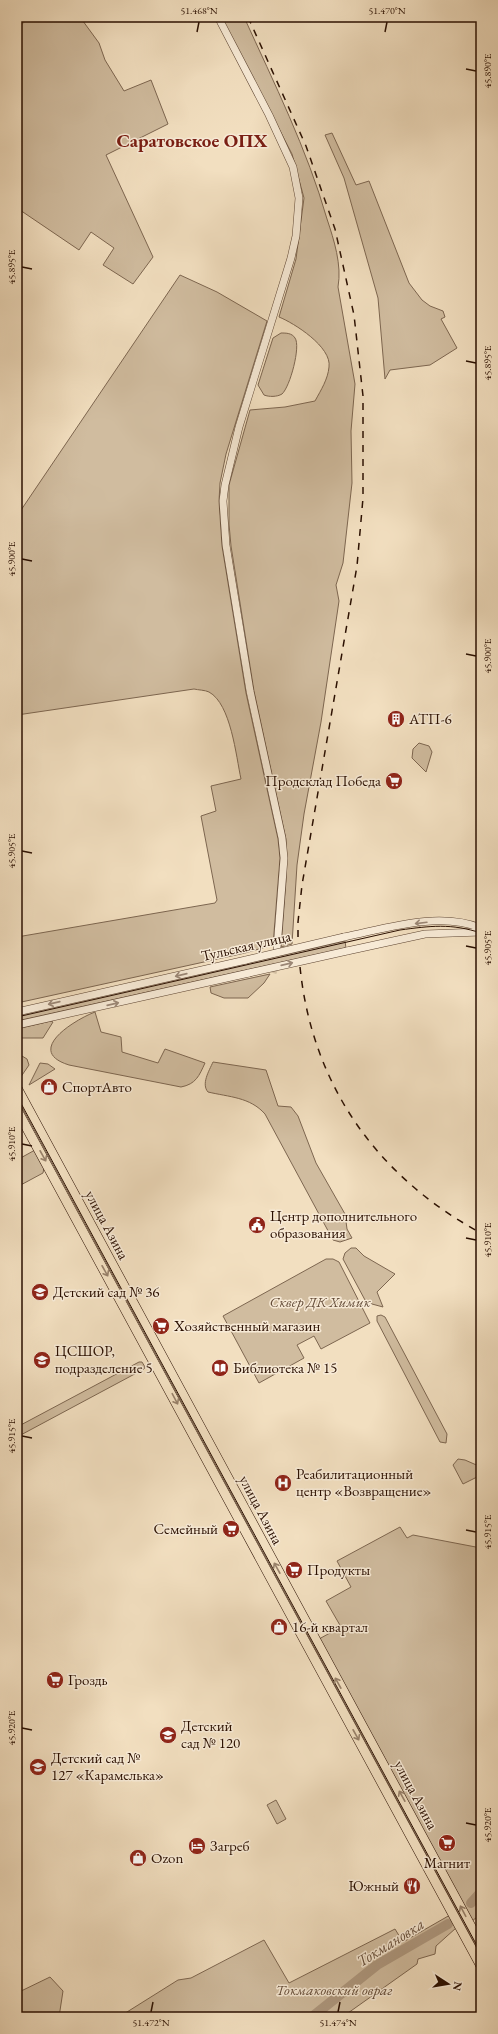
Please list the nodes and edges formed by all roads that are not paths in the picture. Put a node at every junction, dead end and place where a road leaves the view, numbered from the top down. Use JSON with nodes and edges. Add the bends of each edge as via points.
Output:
{"nodes":[{"id":1,"x":218,"y":17,"type":"edge"},
{"id":2,"x":481,"y":928,"type":"edge"},
{"id":3,"x":481,"y":932,"type":"edge"},
{"id":4,"x":277,"y":948,"type":"tunnel mouth"},
{"id":5,"x":17,"y":1012,"type":"edge"},
{"id":6,"x":17,"y":1025,"type":"edge"},
{"id":7,"x":17,"y":1088,"type":"edge"},
{"id":8,"x":17,"y":1110,"type":"edge"},
{"id":9,"x":481,"y":1945,"type":"edge"},
{"id":10,"x":481,"y":1966,"type":"edge"}],
"edges":[{"from":1,"to":4,"type":"street","via":[[288,155],[297,182],[299,198],[296,236],[291,258],[239,427],[223,501],[226,545],[250,691],[282,838],[284,858]]},
{"from":2,"to":5,"type":"street","name":"Тульская улица","one_way":true,"bridge":true,"via":[[460,921],[400,926]]},
{"from":6,"to":3,"type":"street","name":"Тульская улица","one_way":true,"bridge":true,"via":[[425,934]]},
{"from":9,"to":7,"type":"main road","name":"улица Азина","one_way":true},
{"from":8,"to":10,"type":"main road","name":"улица Азина","one_way":true}]}
